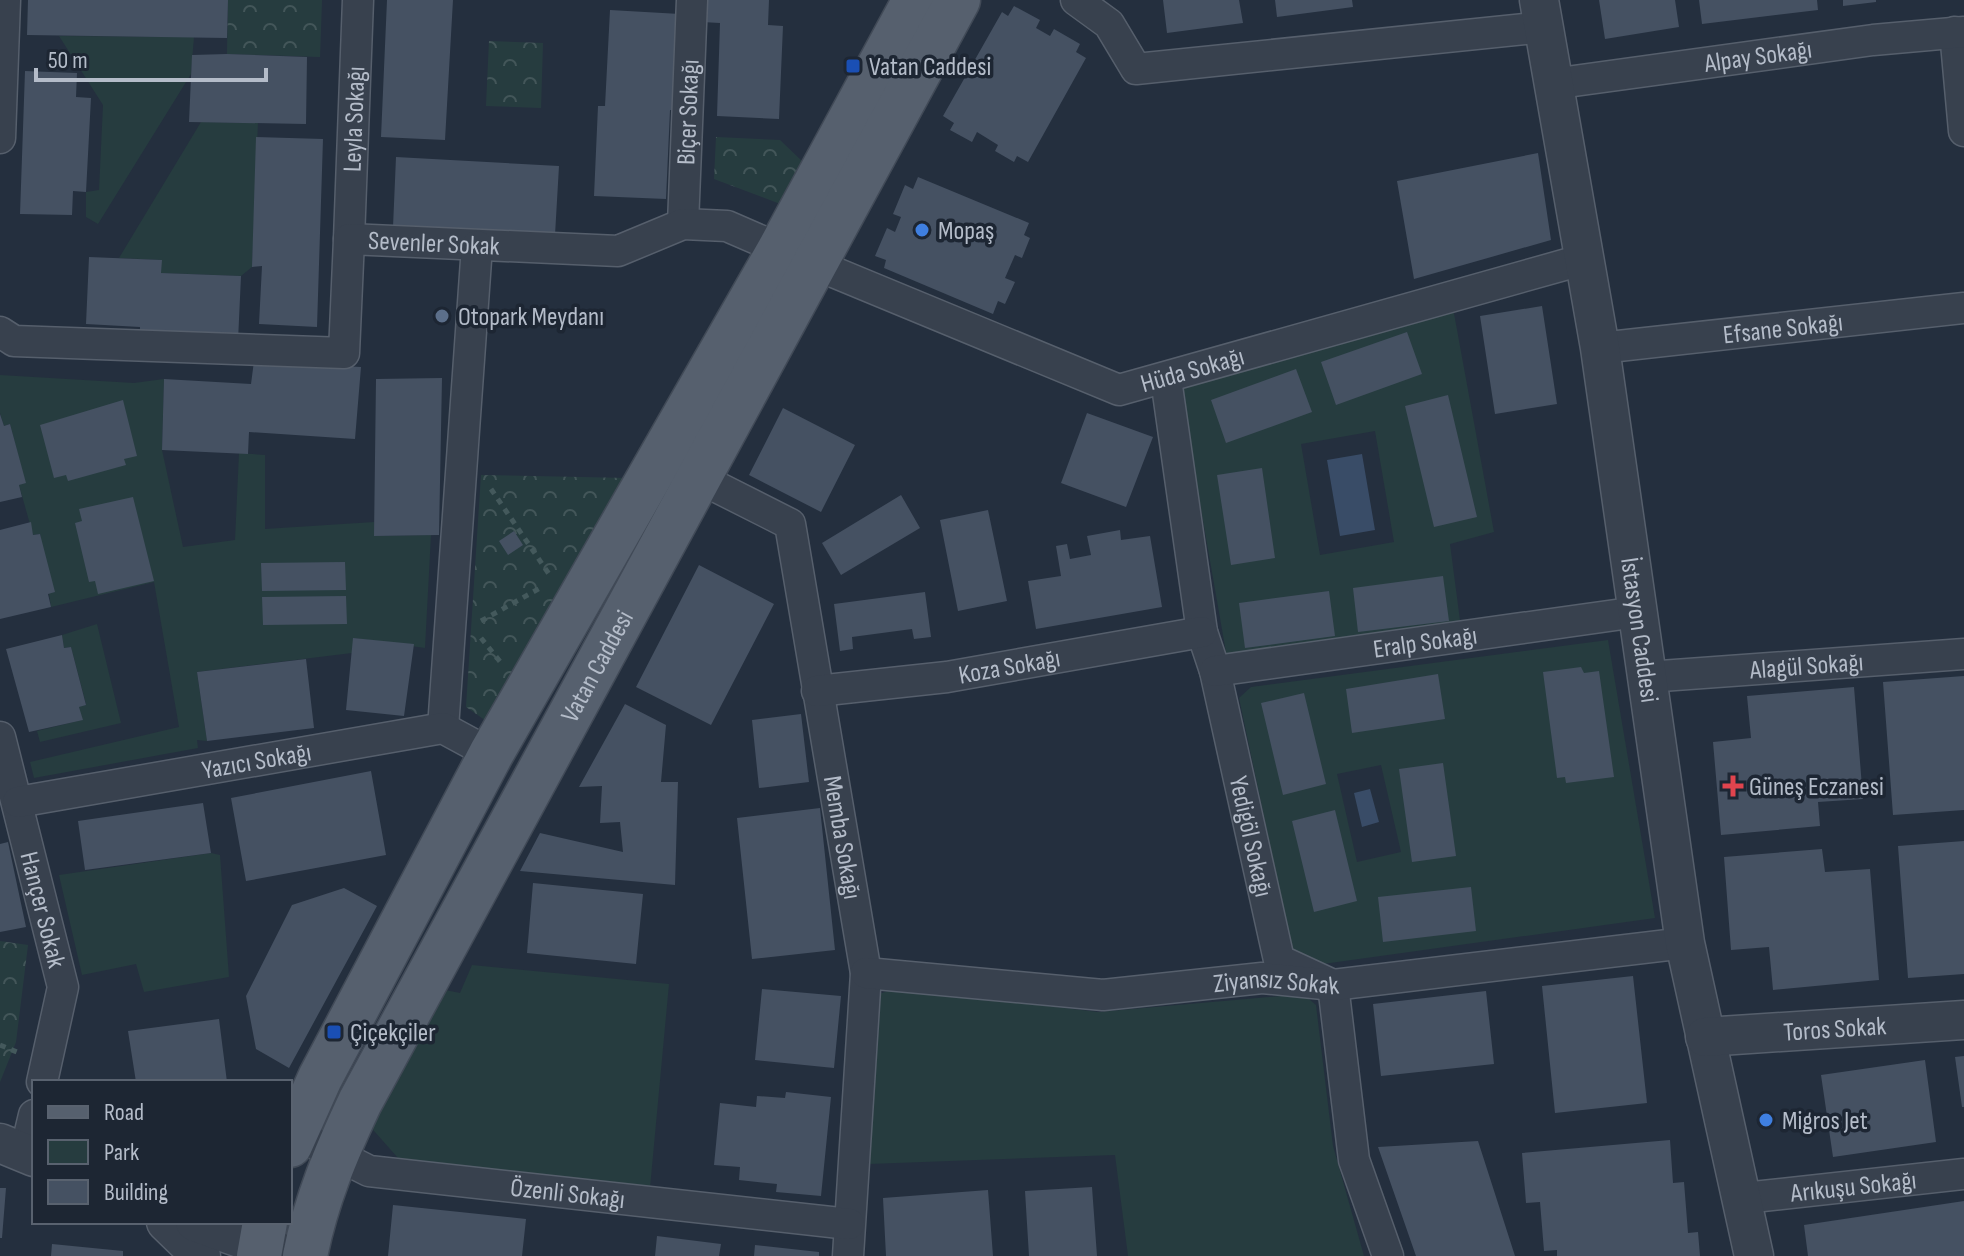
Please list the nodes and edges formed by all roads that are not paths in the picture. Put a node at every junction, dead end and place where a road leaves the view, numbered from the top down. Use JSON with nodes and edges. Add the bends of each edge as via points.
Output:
{"nodes":[{"id":1,"x":5,"y":0,"type":"edge"},
{"id":2,"x":358,"y":0,"type":"edge"},
{"id":3,"x":692,"y":0,"type":"edge"},
{"id":4,"x":915,"y":0,"type":"edge"},
{"id":5,"x":958,"y":0,"type":"edge"},
{"id":6,"x":1076,"y":0,"type":"edge"},
{"id":7,"x":1542,"y":14,"type":"edge"},
{"id":8,"x":1959,"y":32,"type":"edge"},
{"id":9,"x":1552,"y":84,"type":"junction"},
{"id":10,"x":1964,"y":131,"type":"edge"},
{"id":11,"x":0,"y":138,"type":"edge"},
{"id":12,"x":683,"y":224,"type":"junction"},
{"id":13,"x":349,"y":239,"type":"junction"},
{"id":14,"x":477,"y":246,"type":"junction"},
{"id":15,"x":797,"y":256,"type":"junction"},
{"id":16,"x":1585,"y":259,"type":"junction"},
{"id":17,"x":1964,"y":308,"type":"edge"},
{"id":18,"x":0,"y":332,"type":"edge"},
{"id":19,"x":1600,"y":348,"type":"junction"},
{"id":20,"x":1166,"y":379,"type":"junction"},
{"id":21,"x":697,"y":477,"type":"junction"},
{"id":22,"x":1637,"y":612,"type":"junction"},
{"id":23,"x":1202,"y":632,"type":"junction"},
{"id":24,"x":1964,"y":654,"type":"edge"},
{"id":25,"x":1215,"y":671,"type":"junction"},
{"id":26,"x":1647,"y":677,"type":"junction"},
{"id":27,"x":817,"y":691,"type":"junction"},
{"id":28,"x":443,"y":728,"type":"junction"},
{"id":29,"x":0,"y":737,"type":"edge"},
{"id":30,"x":491,"y":754,"type":"junction"},
{"id":31,"x":18,"y":802,"type":"junction"},
{"id":32,"x":1685,"y":943,"type":"junction"},
{"id":33,"x":866,"y":973,"type":"junction"},
{"id":34,"x":1333,"y":985,"type":"junction"},
{"id":35,"x":1964,"y":1020,"type":"edge"},
{"id":36,"x":1705,"y":1037,"type":"junction"},
{"id":37,"x":42,"y":1080,"type":"edge"},
{"id":38,"x":32,"y":1120,"type":"edge"},
{"id":39,"x":292,"y":1137,"type":"edge"},
{"id":40,"x":292,"y":1139,"type":"edge"},
{"id":41,"x":20,"y":1151,"type":"edge"},
{"id":42,"x":334,"y":1155,"type":"junction"},
{"id":43,"x":1964,"y":1174,"type":"edge"},
{"id":44,"x":1744,"y":1198,"type":"junction"},
{"id":45,"x":168,"y":1224,"type":"edge"},
{"id":46,"x":201,"y":1224,"type":"edge"},
{"id":47,"x":849,"y":1224,"type":"junction"},
{"id":48,"x":268,"y":1246,"type":"edge"},
{"id":49,"x":201,"y":1256,"type":"edge"},
{"id":50,"x":305,"y":1256,"type":"edge"},
{"id":51,"x":848,"y":1256,"type":"edge"},
{"id":52,"x":1388,"y":1256,"type":"edge"},
{"id":53,"x":1754,"y":1256,"type":"edge"}],
"edges":[{"from":1,"to":11,"type":"street"},
{"from":2,"to":13,"type":"street","name":"Leyla Sokağı"},
{"from":3,"to":12,"type":"street","name":"Biçer Sokağı"},
{"from":4,"to":15,"type":"main road","name":"Vatan Caddesi"},
{"from":5,"to":15,"type":"main road","name":"Vatan Caddesi"},
{"from":6,"to":7,"type":"street","via":[[1109,24],[1136,69]]},
{"from":7,"to":9,"type":"street","name":"İstasyon Caddesi"},
{"from":8,"to":9,"type":"street","name":"Alpay Sokağı"},
{"from":8,"to":10,"type":"street"},
{"from":9,"to":16,"type":"street","name":"İstasyon Caddesi"},
{"from":12,"to":14,"type":"street","name":"Sevenler Sokak","via":[[618,251]]},
{"from":12,"to":15,"type":"street","name":"Sevenler Sokak","via":[[727,226]]},
{"from":13,"to":14,"type":"street","name":"Sevenler Sokak"},
{"from":13,"to":18,"type":"street","name":"Sevenler Sokak","via":[[344,353],[14,341]]},
{"from":14,"to":28,"type":"street"},
{"from":15,"to":20,"type":"street","name":"Hüda Sokağı","via":[[1119,390]]},
{"from":15,"to":21,"type":"main road","name":"Vatan Caddesi"},
{"from":15,"to":30,"type":"main road","name":"Vatan Caddesi"},
{"from":16,"to":19,"type":"street","name":"İstasyon Caddesi"},
{"from":16,"to":20,"type":"street","name":"Hüda Sokağı"},
{"from":17,"to":19,"type":"street","name":"Efsane Sokağı"},
{"from":19,"to":22,"type":"street","name":"İstasyon Caddesi"},
{"from":20,"to":23,"type":"street","name":"Yedigöl Sokağı"},
{"from":21,"to":27,"type":"street","name":"Memba Sokağı","via":[[790,524]]},
{"from":21,"to":42,"type":"main road","name":"Vatan Caddesi"},
{"from":22,"to":25,"type":"street","name":"Eralp Sokağı"},
{"from":22,"to":26,"type":"street","name":"İstasyon Caddesi"},
{"from":23,"to":25,"type":"street","name":"Yedigöl Sokağı"},
{"from":23,"to":27,"type":"street","name":"Koza Sokağı","via":[[947,677]]},
{"from":24,"to":26,"type":"street","name":"Alagül Sokağı"},
{"from":25,"to":34,"type":"street","name":"Yedigöl Sokağı","via":[[1279,960]]},
{"from":26,"to":32,"type":"street","name":"İstasyon Caddesi"},
{"from":27,"to":33,"type":"street","name":"Memba Sokağı"},
{"from":28,"to":30,"type":"street"},
{"from":28,"to":31,"type":"street","name":"Yazıcı Sokağı"},
{"from":29,"to":31,"type":"street","name":"Hançer Sokak"},
{"from":30,"to":39,"type":"main road","name":"Vatan Caddesi"},
{"from":31,"to":37,"type":"street","name":"Hançer Sokak","via":[[63,987]]},
{"from":32,"to":34,"type":"street","name":"Ziyansız Sokak"},
{"from":32,"to":36,"type":"street","name":"İstasyon Caddesi"},
{"from":33,"to":34,"type":"street","name":"Ziyansız Sokak","via":[[1103,995],[1262,978]]},
{"from":33,"to":47,"type":"street","name":"Memba Sokağı"},
{"from":34,"to":52,"type":"street","via":[[1354,1160]]},
{"from":35,"to":36,"type":"street","name":"Toros Sokak"},
{"from":36,"to":44,"type":"street","name":"İstasyon Caddesi"},
{"from":38,"to":41,"type":"street"},
{"from":40,"to":42,"type":"street","name":"Özenli Sokağı"},
{"from":42,"to":47,"type":"street","name":"Özenli Sokağı","via":[[369,1171]]},
{"from":42,"to":50,"type":"main road","name":"Vatan Caddesi"},
{"from":43,"to":44,"type":"street","name":"Arıkuşu Sokağı"},
{"from":44,"to":53,"type":"street","name":"İstasyon Caddesi"},
{"from":45,"to":49,"type":"street"},
{"from":46,"to":48,"type":"street"},
{"from":47,"to":51,"type":"street","name":"Memba Sokağı"}]}
